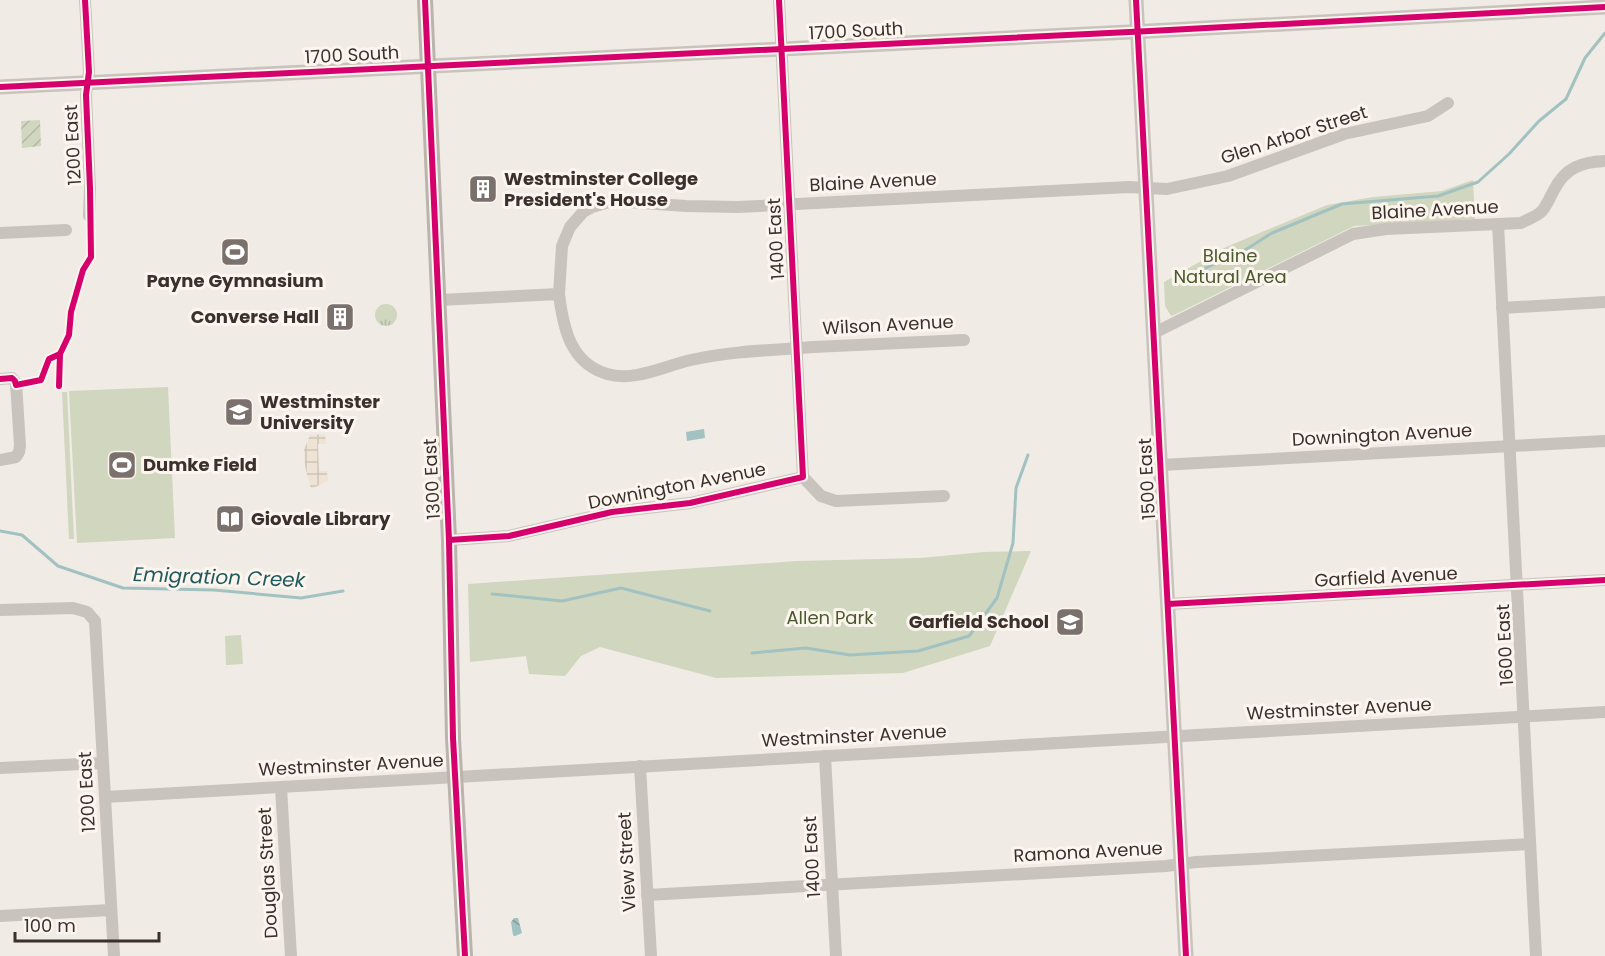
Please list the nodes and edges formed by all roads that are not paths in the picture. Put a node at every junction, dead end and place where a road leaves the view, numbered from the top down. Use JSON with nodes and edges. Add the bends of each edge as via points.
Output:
{"nodes":[{"id":1,"x":85,"y":0,"type":"edge"},
{"id":2,"x":425,"y":0,"type":"edge"},
{"id":3,"x":778,"y":0,"type":"edge"},
{"id":4,"x":1136,"y":0,"type":"edge"},
{"id":5,"x":1485,"y":7,"type":"edge"},
{"id":6,"x":1605,"y":7,"type":"edge"},
{"id":7,"x":1138,"y":32,"type":"junction"},
{"id":8,"x":781,"y":50,"type":"junction"},
{"id":9,"x":428,"y":67,"type":"junction"},
{"id":10,"x":87,"y":83,"type":"junction"},
{"id":11,"x":0,"y":87,"type":"edge"},
{"id":12,"x":1448,"y":103,"type":"dead end"},
{"id":13,"x":1605,"y":161,"type":"edge"},
{"id":14,"x":1147,"y":188,"type":"junction"},
{"id":15,"x":789,"y":205,"type":"junction"},
{"id":16,"x":89,"y":216,"type":"dead end"},
{"id":17,"x":1498,"y":224,"type":"junction"},
{"id":18,"x":66,"y":230,"type":"dead end"},
{"id":19,"x":0,"y":233,"type":"edge"},
{"id":20,"x":559,"y":294,"type":"junction"},
{"id":21,"x":439,"y":300,"type":"junction"},
{"id":22,"x":1605,"y":302,"type":"edge"},
{"id":23,"x":1502,"y":308,"type":"junction"},
{"id":24,"x":1154,"y":333,"type":"junction"},
{"id":25,"x":964,"y":340,"type":"dead end"},
{"id":26,"x":796,"y":348,"type":"junction"},
{"id":27,"x":1,"y":379,"type":"edge"},
{"id":28,"x":1605,"y":441,"type":"edge"},
{"id":29,"x":1509,"y":446,"type":"junction"},
{"id":30,"x":0,"y":460,"type":"edge"},
{"id":31,"x":1161,"y":465,"type":"junction"},
{"id":32,"x":803,"y":477,"type":"junction"},
{"id":33,"x":944,"y":496,"type":"dead end"},
{"id":34,"x":450,"y":540,"type":"junction"},
{"id":35,"x":1605,"y":580,"type":"edge"},
{"id":36,"x":1517,"y":585,"type":"junction"},
{"id":37,"x":1168,"y":604,"type":"junction"},
{"id":38,"x":0,"y":610,"type":"edge"},
{"id":39,"x":1605,"y":712,"type":"edge"},
{"id":40,"x":1523,"y":717,"type":"junction"},
{"id":41,"x":1175,"y":736,"type":"junction"},
{"id":42,"x":825,"y":756,"type":"junction"},
{"id":43,"x":103,"y":763,"type":"junction"},
{"id":44,"x":640,"y":766,"type":"junction"},
{"id":45,"x":0,"y":768,"type":"edge"},
{"id":46,"x":455,"y":777,"type":"junction"},
{"id":47,"x":281,"y":788,"type":"junction"},
{"id":48,"x":105,"y":797,"type":"junction"},
{"id":49,"x":1530,"y":844,"type":"junction"},
{"id":50,"x":1182,"y":864,"type":"junction"},
{"id":51,"x":832,"y":884,"type":"junction"},
{"id":52,"x":647,"y":895,"type":"junction"},
{"id":53,"x":111,"y":910,"type":"junction"},
{"id":54,"x":0,"y":916,"type":"edge"},
{"id":55,"x":114,"y":956,"type":"edge"},
{"id":56,"x":291,"y":956,"type":"edge"},
{"id":57,"x":465,"y":956,"type":"edge"},
{"id":58,"x":651,"y":956,"type":"edge"},
{"id":59,"x":836,"y":956,"type":"edge"},
{"id":60,"x":1186,"y":956,"type":"edge"},
{"id":61,"x":1536,"y":956,"type":"edge"}],
"edges":[{"from":1,"to":10,"type":"street","name":"1200 East"},
{"from":2,"to":9,"type":"main road","name":"1300 East"},
{"from":3,"to":8,"type":"street","name":"1400 East"},
{"from":4,"to":7,"type":"street","name":"1500 East"},
{"from":5,"to":6,"type":"street","name":"1700 South"},
{"from":5,"to":7,"type":"street","name":"1700 South"},
{"from":7,"to":8,"type":"street","name":"1700 South"},
{"from":7,"to":14,"type":"street","name":"1500 East"},
{"from":8,"to":9,"type":"street","name":"1700 South"},
{"from":8,"to":15,"type":"street","name":"1400 East"},
{"from":9,"to":10,"type":"street","name":"1700 South"},
{"from":9,"to":21,"type":"main road","name":"1300 East"},
{"from":10,"to":11,"type":"street","name":"1700 South"},
{"from":10,"to":16,"type":"street","name":"1200 East"},
{"from":12,"to":14,"type":"street","name":"Glen Arbor Street","via":[[1428,116],[1344,134],[1228,176],[1167,189]]},
{"from":13,"to":17,"type":"street","name":"Blaine Avenue","via":[[1575,166],[1564,173],[1543,210],[1534,217],[1521,223]]},
{"from":14,"to":15,"type":"street","name":"Blaine Avenue"},
{"from":14,"to":24,"type":"street","name":"1500 East"},
{"from":15,"to":20,"type":"street","name":"Blaine Avenue","via":[[693,207],[613,201],[592,207],[576,220],[565,237],[560,255]]},
{"from":15,"to":26,"type":"street","name":"1400 East"},
{"from":17,"to":23,"type":"street","name":"1600 East"},
{"from":17,"to":24,"type":"street","name":"Blaine Avenue","via":[[1353,234]]},
{"from":18,"to":19,"type":"street"},
{"from":20,"to":21,"type":"street"},
{"from":20,"to":26,"type":"street","name":"Wilson Avenue","via":[[563,322],[573,349],[586,364],[606,374],[629,376],[716,355]]},
{"from":21,"to":34,"type":"main road","name":"1300 East"},
{"from":22,"to":23,"type":"street"},
{"from":23,"to":29,"type":"street","name":"1600 East"},
{"from":24,"to":31,"type":"street","name":"1500 East"},
{"from":25,"to":26,"type":"street","name":"Wilson Avenue"},
{"from":26,"to":32,"type":"street","name":"1400 East"},
{"from":27,"to":30,"type":"street","via":[[12,378],[16,382],[20,452],[16,457]]},
{"from":28,"to":29,"type":"street","name":"Downington Avenue"},
{"from":29,"to":31,"type":"street","name":"Downington Avenue"},
{"from":29,"to":36,"type":"street","name":"1600 East"},
{"from":31,"to":37,"type":"street","name":"1500 East"},
{"from":32,"to":33,"type":"street","via":[[821,496],[836,501]]},
{"from":32,"to":34,"type":"street","name":"Downington Avenue","via":[[690,503],[612,512],[509,537]]},
{"from":34,"to":46,"type":"main road","name":"1300 East"},
{"from":35,"to":36,"type":"street","name":"Garfield Avenue"},
{"from":36,"to":37,"type":"street","name":"Garfield Avenue"},
{"from":36,"to":40,"type":"street","name":"1600 East"},
{"from":37,"to":41,"type":"street","name":"1500 East"},
{"from":38,"to":43,"type":"street","name":"1200 East","via":[[65,607],[90,615],[96,625]]},
{"from":39,"to":40,"type":"street","name":"Westminster Avenue"},
{"from":40,"to":41,"type":"street","name":"Westminster Avenue"},
{"from":40,"to":49,"type":"street","name":"1600 East"},
{"from":41,"to":42,"type":"street","name":"Westminster Avenue"},
{"from":41,"to":50,"type":"street","name":"1500 East"},
{"from":42,"to":44,"type":"street","name":"Westminster Avenue"},
{"from":42,"to":51,"type":"street","name":"1400 East"},
{"from":43,"to":45,"type":"street"},
{"from":43,"to":48,"type":"street","name":"1200 East"},
{"from":44,"to":46,"type":"street","name":"Westminster Avenue"},
{"from":44,"to":52,"type":"street","name":"View Street"},
{"from":46,"to":47,"type":"street","name":"Westminster Avenue"},
{"from":46,"to":57,"type":"main road","name":"1300 East"},
{"from":47,"to":48,"type":"street","name":"Westminster Avenue"},
{"from":47,"to":56,"type":"street","name":"Douglas Street"},
{"from":48,"to":53,"type":"street","name":"1200 East"},
{"from":49,"to":50,"type":"street","name":"Ramona Avenue"},
{"from":49,"to":61,"type":"street","name":"1600 East"},
{"from":50,"to":51,"type":"street","name":"Ramona Avenue"},
{"from":50,"to":60,"type":"street","name":"1500 East"},
{"from":51,"to":52,"type":"street","name":"Ramona Avenue"},
{"from":51,"to":59,"type":"street","name":"1400 East"},
{"from":52,"to":58,"type":"street","name":"View Street"},
{"from":53,"to":54,"type":"street"},
{"from":53,"to":55,"type":"street","name":"1200 East"}]}
